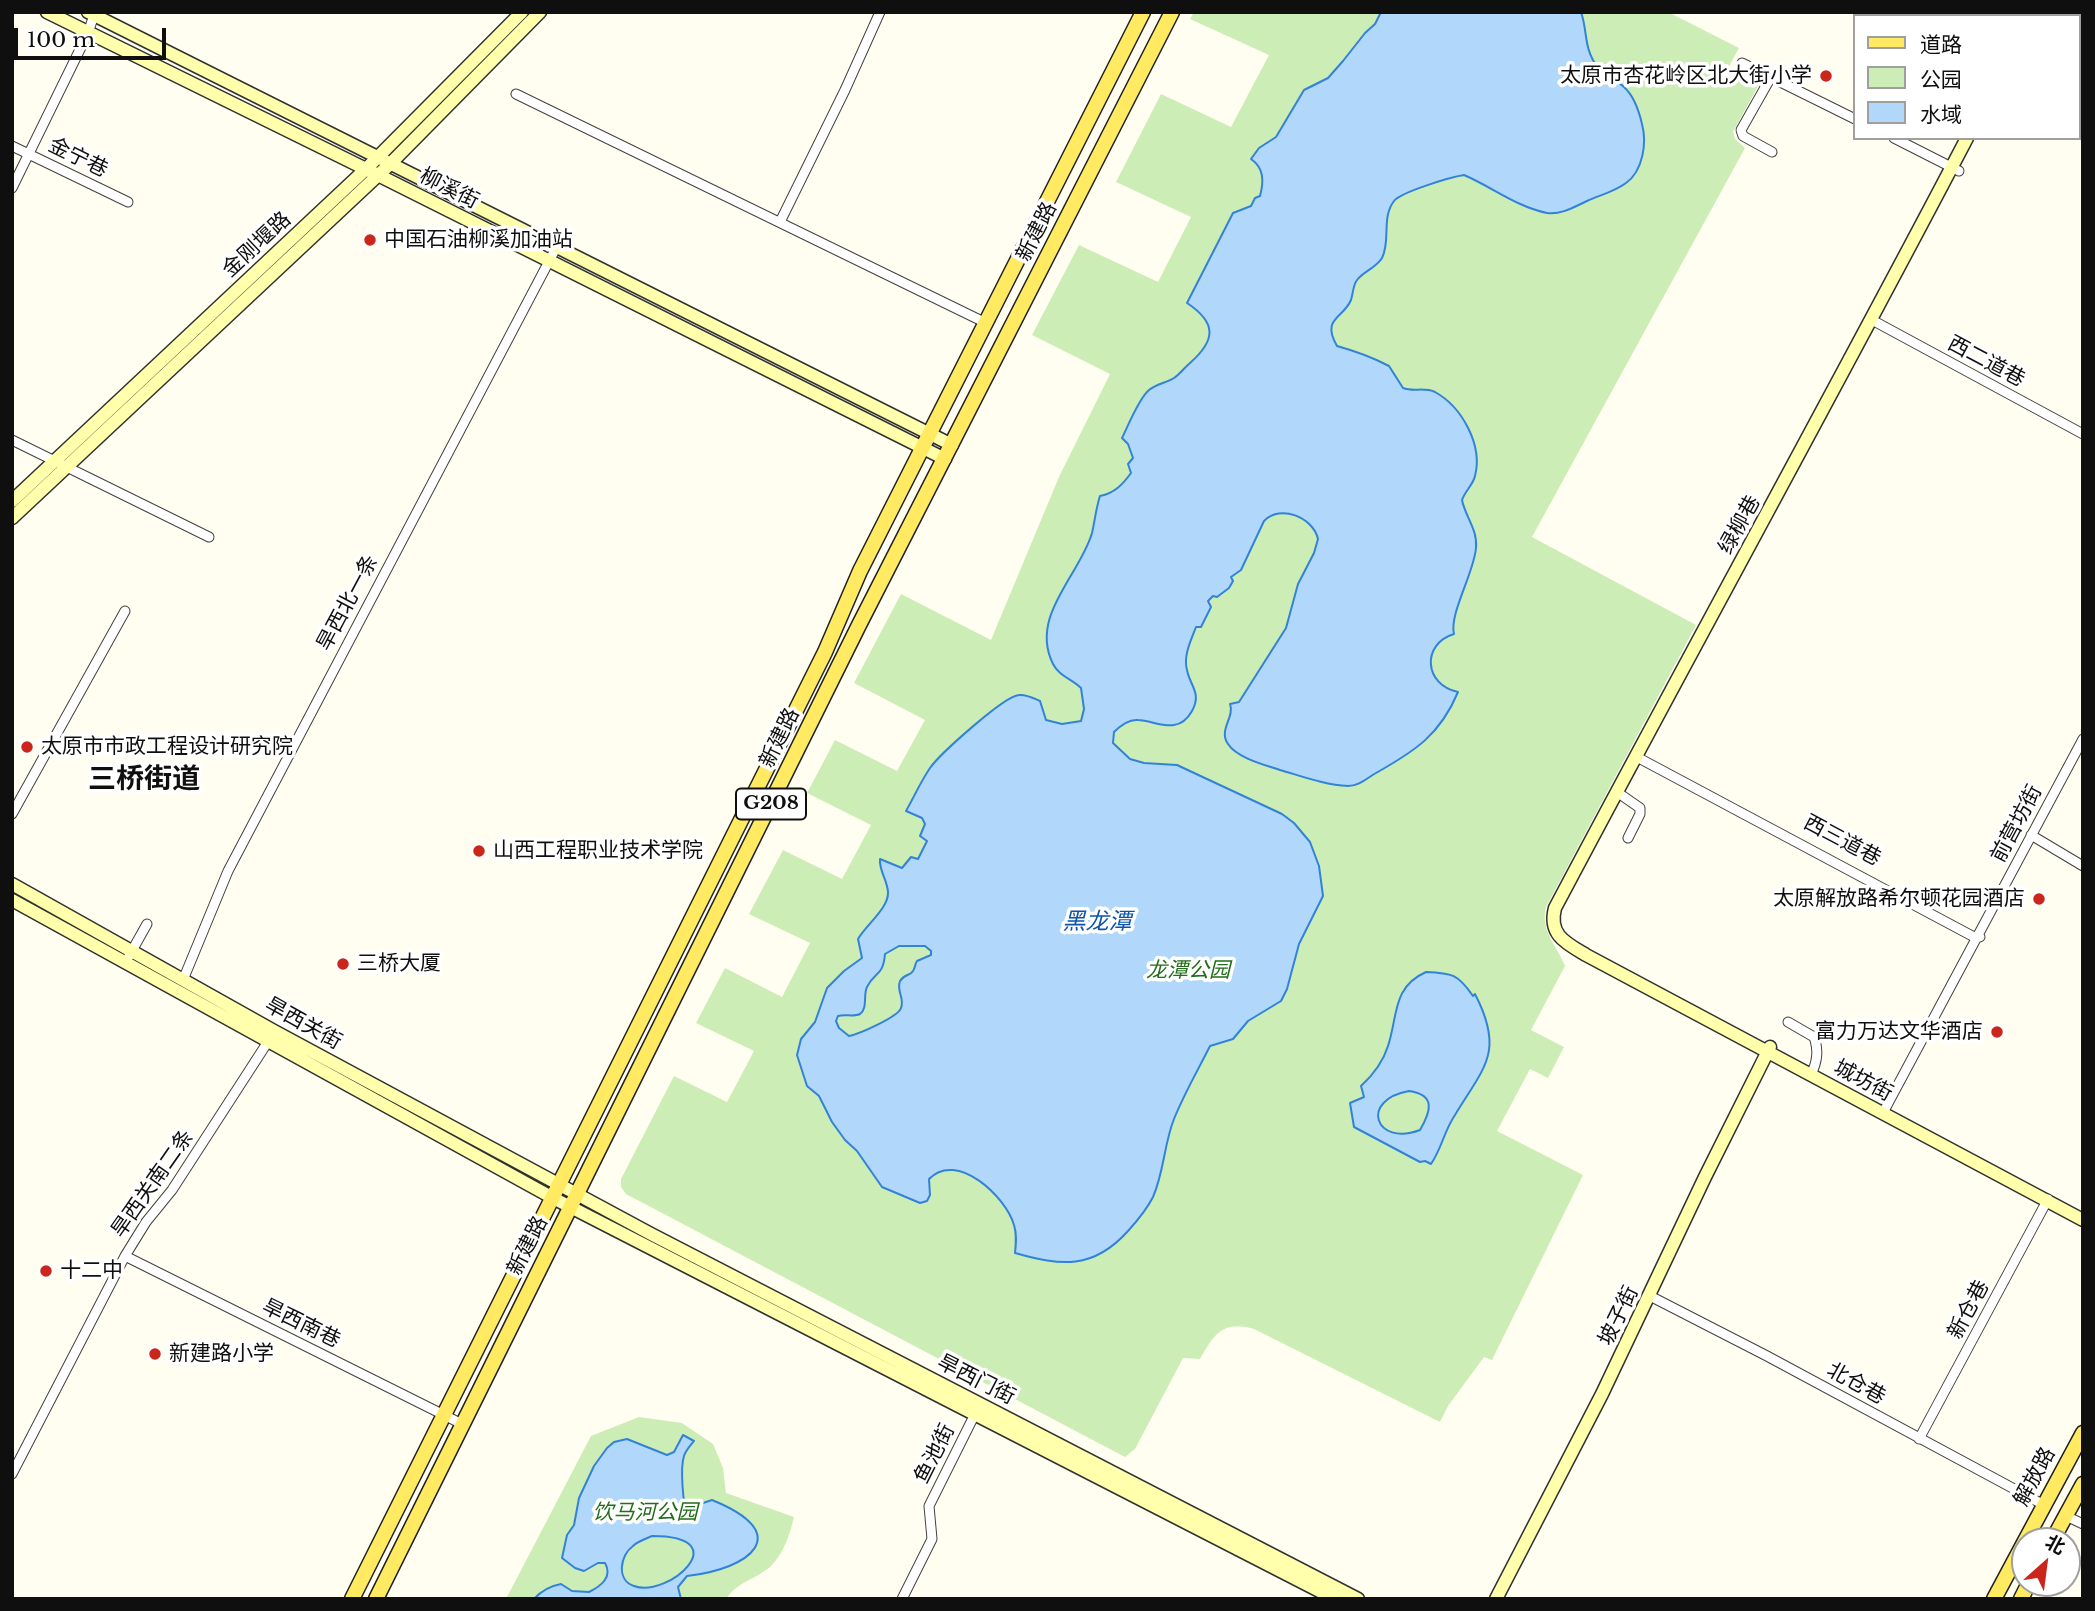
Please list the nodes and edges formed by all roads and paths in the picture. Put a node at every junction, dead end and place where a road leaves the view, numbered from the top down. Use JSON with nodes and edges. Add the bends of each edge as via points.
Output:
{"nodes":[{"id":1,"x":47,"y":12,"type":"edge"},
{"id":2,"x":522,"y":12,"type":"edge"},
{"id":3,"x":540,"y":12,"type":"edge"},
{"id":4,"x":880,"y":12,"type":"edge"},
{"id":5,"x":1172,"y":12,"type":"edge"},
{"id":6,"x":92,"y":13,"type":"edge"},
{"id":7,"x":1138,"y":14,"type":"edge"},
{"id":8,"x":88,"y":33,"type":"junction"},
{"id":9,"x":1742,"y":63,"type":"dead end"},
{"id":10,"x":1771,"y":77,"type":"junction"},
{"id":11,"x":516,"y":94,"type":"dead end"},
{"id":12,"x":1854,"y":118,"type":"edge"},
{"id":13,"x":1898,"y":140,"type":"edge"},
{"id":14,"x":1966,"y":140,"type":"edge"},
{"id":15,"x":1976,"y":140,"type":"edge"},
{"id":16,"x":12,"y":146,"type":"edge"},
{"id":17,"x":1772,"y":152,"type":"dead end"},
{"id":18,"x":29,"y":154,"type":"junction"},
{"id":19,"x":384,"y":161,"type":"junction"},
{"id":20,"x":1956,"y":169,"type":"junction"},
{"id":21,"x":372,"y":172,"type":"junction"},
{"id":22,"x":12,"y":188,"type":"edge"},
{"id":23,"x":128,"y":202,"type":"dead end"},
{"id":24,"x":780,"y":222,"type":"junction"},
{"id":25,"x":556,"y":248,"type":"junction"},
{"id":26,"x":549,"y":260,"type":"junction"},
{"id":27,"x":1876,"y":320,"type":"junction"},
{"id":28,"x":986,"y":323,"type":"junction"},
{"id":29,"x":2083,"y":432,"type":"edge"},
{"id":30,"x":930,"y":434,"type":"junction"},
{"id":31,"x":12,"y":440,"type":"edge"},
{"id":32,"x":952,"y":445,"type":"junction"},
{"id":33,"x":923,"y":448,"type":"junction"},
{"id":34,"x":945,"y":459,"type":"junction"},
{"id":35,"x":61,"y":464,"type":"junction"},
{"id":36,"x":12,"y":500,"type":"edge"},
{"id":37,"x":12,"y":518,"type":"edge"},
{"id":38,"x":209,"y":537,"type":"dead end"},
{"id":39,"x":125,"y":611,"type":"dead end"},
{"id":40,"x":2083,"y":739,"type":"edge"},
{"id":41,"x":2083,"y":749,"type":"edge"},
{"id":42,"x":1640,"y":756,"type":"junction"},
{"id":43,"x":1620,"y":794,"type":"junction"},
{"id":44,"x":12,"y":814,"type":"edge"},
{"id":45,"x":2033,"y":837,"type":"junction"},
{"id":46,"x":1628,"y":838,"type":"dead end"},
{"id":47,"x":2083,"y":866,"type":"edge"},
{"id":48,"x":12,"y":884,"type":"edge"},
{"id":49,"x":12,"y":900,"type":"edge"},
{"id":50,"x":147,"y":924,"type":"dead end"},
{"id":51,"x":1557,"y":927,"type":"joint"},
{"id":52,"x":1978,"y":936,"type":"junction"},
{"id":53,"x":129,"y":957,"type":"junction"},
{"id":54,"x":183,"y":980,"type":"junction"},
{"id":55,"x":1788,"y":1023,"type":"dead end"},
{"id":56,"x":271,"y":1036,"type":"junction"},
{"id":57,"x":1772,"y":1051,"type":"junction"},
{"id":58,"x":1812,"y":1073,"type":"junction"},
{"id":59,"x":1886,"y":1112,"type":"junction"},
{"id":60,"x":556,"y":1192,"type":"junction"},
{"id":61,"x":2048,"y":1199,"type":"junction"},
{"id":62,"x":574,"y":1201,"type":"junction"},
{"id":63,"x":2083,"y":1214,"type":"edge"},
{"id":64,"x":2083,"y":1220,"type":"edge"},
{"id":65,"x":125,"y":1256,"type":"junction"},
{"id":66,"x":1653,"y":1298,"type":"junction"},
{"id":67,"x":977,"y":1410,"type":"junction"},
{"id":68,"x":444,"y":1415,"type":"junction"},
{"id":69,"x":462,"y":1424,"type":"junction"},
{"id":70,"x":2083,"y":1433,"type":"edge"},
{"id":71,"x":1919,"y":1439,"type":"junction"},
{"id":72,"x":12,"y":1474,"type":"edge"},
{"id":73,"x":2083,"y":1484,"type":"edge"},
{"id":74,"x":2044,"y":1505,"type":"junction"},
{"id":75,"x":2066,"y":1516,"type":"junction"},
{"id":76,"x":2083,"y":1524,"type":"edge"},
{"id":77,"x":2032,"y":1527,"type":"edge"},
{"id":78,"x":2060,"y":1527,"type":"edge"},
{"id":79,"x":2011,"y":1567,"type":"edge"},
{"id":80,"x":352,"y":1599,"type":"edge"},
{"id":81,"x":376,"y":1599,"type":"edge"},
{"id":82,"x":902,"y":1599,"type":"edge"},
{"id":83,"x":1335,"y":1599,"type":"edge"},
{"id":84,"x":1358,"y":1599,"type":"edge"},
{"id":85,"x":1496,"y":1599,"type":"edge"},
{"id":86,"x":1503,"y":1599,"type":"edge"},
{"id":87,"x":1994,"y":1599,"type":"edge"}],
"edges":[{"from":1,"to":8,"type":"street","name":"柳溪街"},
{"from":2,"to":19,"type":"street"},
{"from":3,"to":19,"type":"street"},
{"from":4,"to":24,"type":"street"},
{"from":5,"to":32,"type":"main road","name":"新建路","number":"G208"},
{"from":6,"to":8,"type":"street"},
{"from":6,"to":19,"type":"street","name":"柳溪街"},
{"from":7,"to":28,"type":"main road","name":"新建路","number":"G208"},
{"from":8,"to":18,"type":"street"},
{"from":8,"to":21,"type":"street","name":"柳溪街"},
{"from":9,"to":10,"type":"street"},
{"from":10,"to":12,"type":"street"},
{"from":10,"to":17,"type":"street","via":[[1741,130],[1743,136]]},
{"from":11,"to":24,"type":"street"},
{"from":13,"to":20,"type":"street"},
{"from":14,"to":20,"type":"street","name":"绿柳巷"},
{"from":15,"to":20,"type":"street","name":"绿柳巷"},
{"from":16,"to":18,"type":"street","name":"金宁巷"},
{"from":18,"to":22,"type":"street"},
{"from":18,"to":23,"type":"street","name":"金宁巷"},
{"from":19,"to":21,"type":"street"},
{"from":19,"to":25,"type":"street","name":"柳溪街"},
{"from":20,"to":27,"type":"street","name":"绿柳巷"},
{"from":21,"to":26,"type":"street","name":"柳溪街"},
{"from":21,"to":35,"type":"street"},
{"from":24,"to":28,"type":"street"},
{"from":25,"to":26,"type":"street","name":"旱西北一条"},
{"from":25,"to":30,"type":"street","name":"柳溪街"},
{"from":26,"to":33,"type":"street","name":"柳溪街"},
{"from":26,"to":54,"type":"street","name":"旱西北一条","via":[[228,871]]},
{"from":27,"to":29,"type":"street","name":"西二道巷"},
{"from":27,"to":42,"type":"street","name":"绿柳巷"},
{"from":28,"to":30,"type":"main road","name":"新建路","number":"G208"},
{"from":30,"to":32,"type":"street","name":"柳溪街"},
{"from":30,"to":33,"type":"main road","name":"新建路","number":"G208"},
{"from":31,"to":35,"type":"street"},
{"from":32,"to":34,"type":"main road","name":"新建路","number":"G208"},
{"from":33,"to":34,"type":"street","name":"柳溪街"},
{"from":33,"to":60,"type":"main road","name":"新建路","number":"G208"},
{"from":34,"to":62,"type":"main road","name":"新建路","number":"G208"},
{"from":35,"to":36,"type":"street"},
{"from":35,"to":37,"type":"street"},
{"from":35,"to":38,"type":"street"},
{"from":39,"to":44,"type":"street"},
{"from":40,"to":45,"type":"street","name":"前营坊街"},
{"from":41,"to":45,"type":"street","name":"前营坊街"},
{"from":42,"to":43,"type":"street","name":"绿柳巷"},
{"from":42,"to":52,"type":"street","name":"西三道巷"},
{"from":43,"to":46,"type":"street","via":[[1640,808]]},
{"from":43,"to":51,"type":"street","name":"绿柳巷"},
{"from":45,"to":47,"type":"street"},
{"from":45,"to":52,"type":"street","name":"前营坊街"},
{"from":48,"to":53,"type":"street","name":"旱西关街"},
{"from":49,"to":53,"type":"street","name":"旱西关街"},
{"from":50,"to":53,"type":"street"},
{"from":51,"to":57,"type":"street","name":"城坊街","via":[[1588,950]]},
{"from":52,"to":59,"type":"street","name":"前营坊街"},
{"from":53,"to":54,"type":"street","name":"旱西关街"},
{"from":53,"to":56,"type":"street","name":"旱西关街"},
{"from":54,"to":56,"type":"street","name":"旱西关街"},
{"from":55,"to":58,"type":"street","via":[[1814,1037],[1818,1057]]},
{"from":56,"to":60,"type":"street","name":"旱西关街"},
{"from":56,"to":65,"type":"street","name":"旱西关南二条"},
{"from":57,"to":58,"type":"street","name":"城坊街"},
{"from":57,"to":66,"type":"street","name":"坡子街","via":[[1705,1177]]},
{"from":58,"to":59,"type":"street","name":"城坊街"},
{"from":59,"to":61,"type":"street","name":"城坊街"},
{"from":60,"to":62,"type":"street","name":"旱西关街"},
{"from":60,"to":68,"type":"main road","name":"新建路","number":"G208"},
{"from":61,"to":63,"type":"street","name":"城坊街"},
{"from":61,"to":64,"type":"street","name":"城坊街"},
{"from":61,"to":71,"type":"street","name":"新仓巷"},
{"from":62,"to":67,"type":"street","name":"旱西门街"},
{"from":62,"to":69,"type":"main road","name":"新建路","number":"G208"},
{"from":65,"to":68,"type":"street","name":"旱西南巷"},
{"from":65,"to":72,"type":"street","name":"旱西关南二条"},
{"from":66,"to":71,"type":"street","name":"北仓巷"},
{"from":66,"to":85,"type":"street","name":"坡子街"},
{"from":66,"to":86,"type":"street","name":"坡子街"},
{"from":67,"to":82,"type":"street","name":"鱼池街","via":[[929,1506],[932,1539]]},
{"from":67,"to":83,"type":"street","name":"旱西门街"},
{"from":67,"to":84,"type":"street","name":"旱西门街"},
{"from":68,"to":69,"type":"street","name":"旱西南巷"},
{"from":68,"to":80,"type":"main road","name":"新建路","number":"G208"},
{"from":69,"to":81,"type":"main road","name":"新建路","number":"G208"},
{"from":70,"to":74,"type":"main road","name":"解放路"},
{"from":71,"to":74,"type":"street","name":"北仓巷"},
{"from":73,"to":75,"type":"main road"},
{"from":74,"to":77,"type":"main road","name":"解放路"},
{"from":75,"to":76,"type":"street"},
{"from":75,"to":78,"type":"main road"},
{"from":79,"to":87,"type":"main road","name":"解放路"}]}
